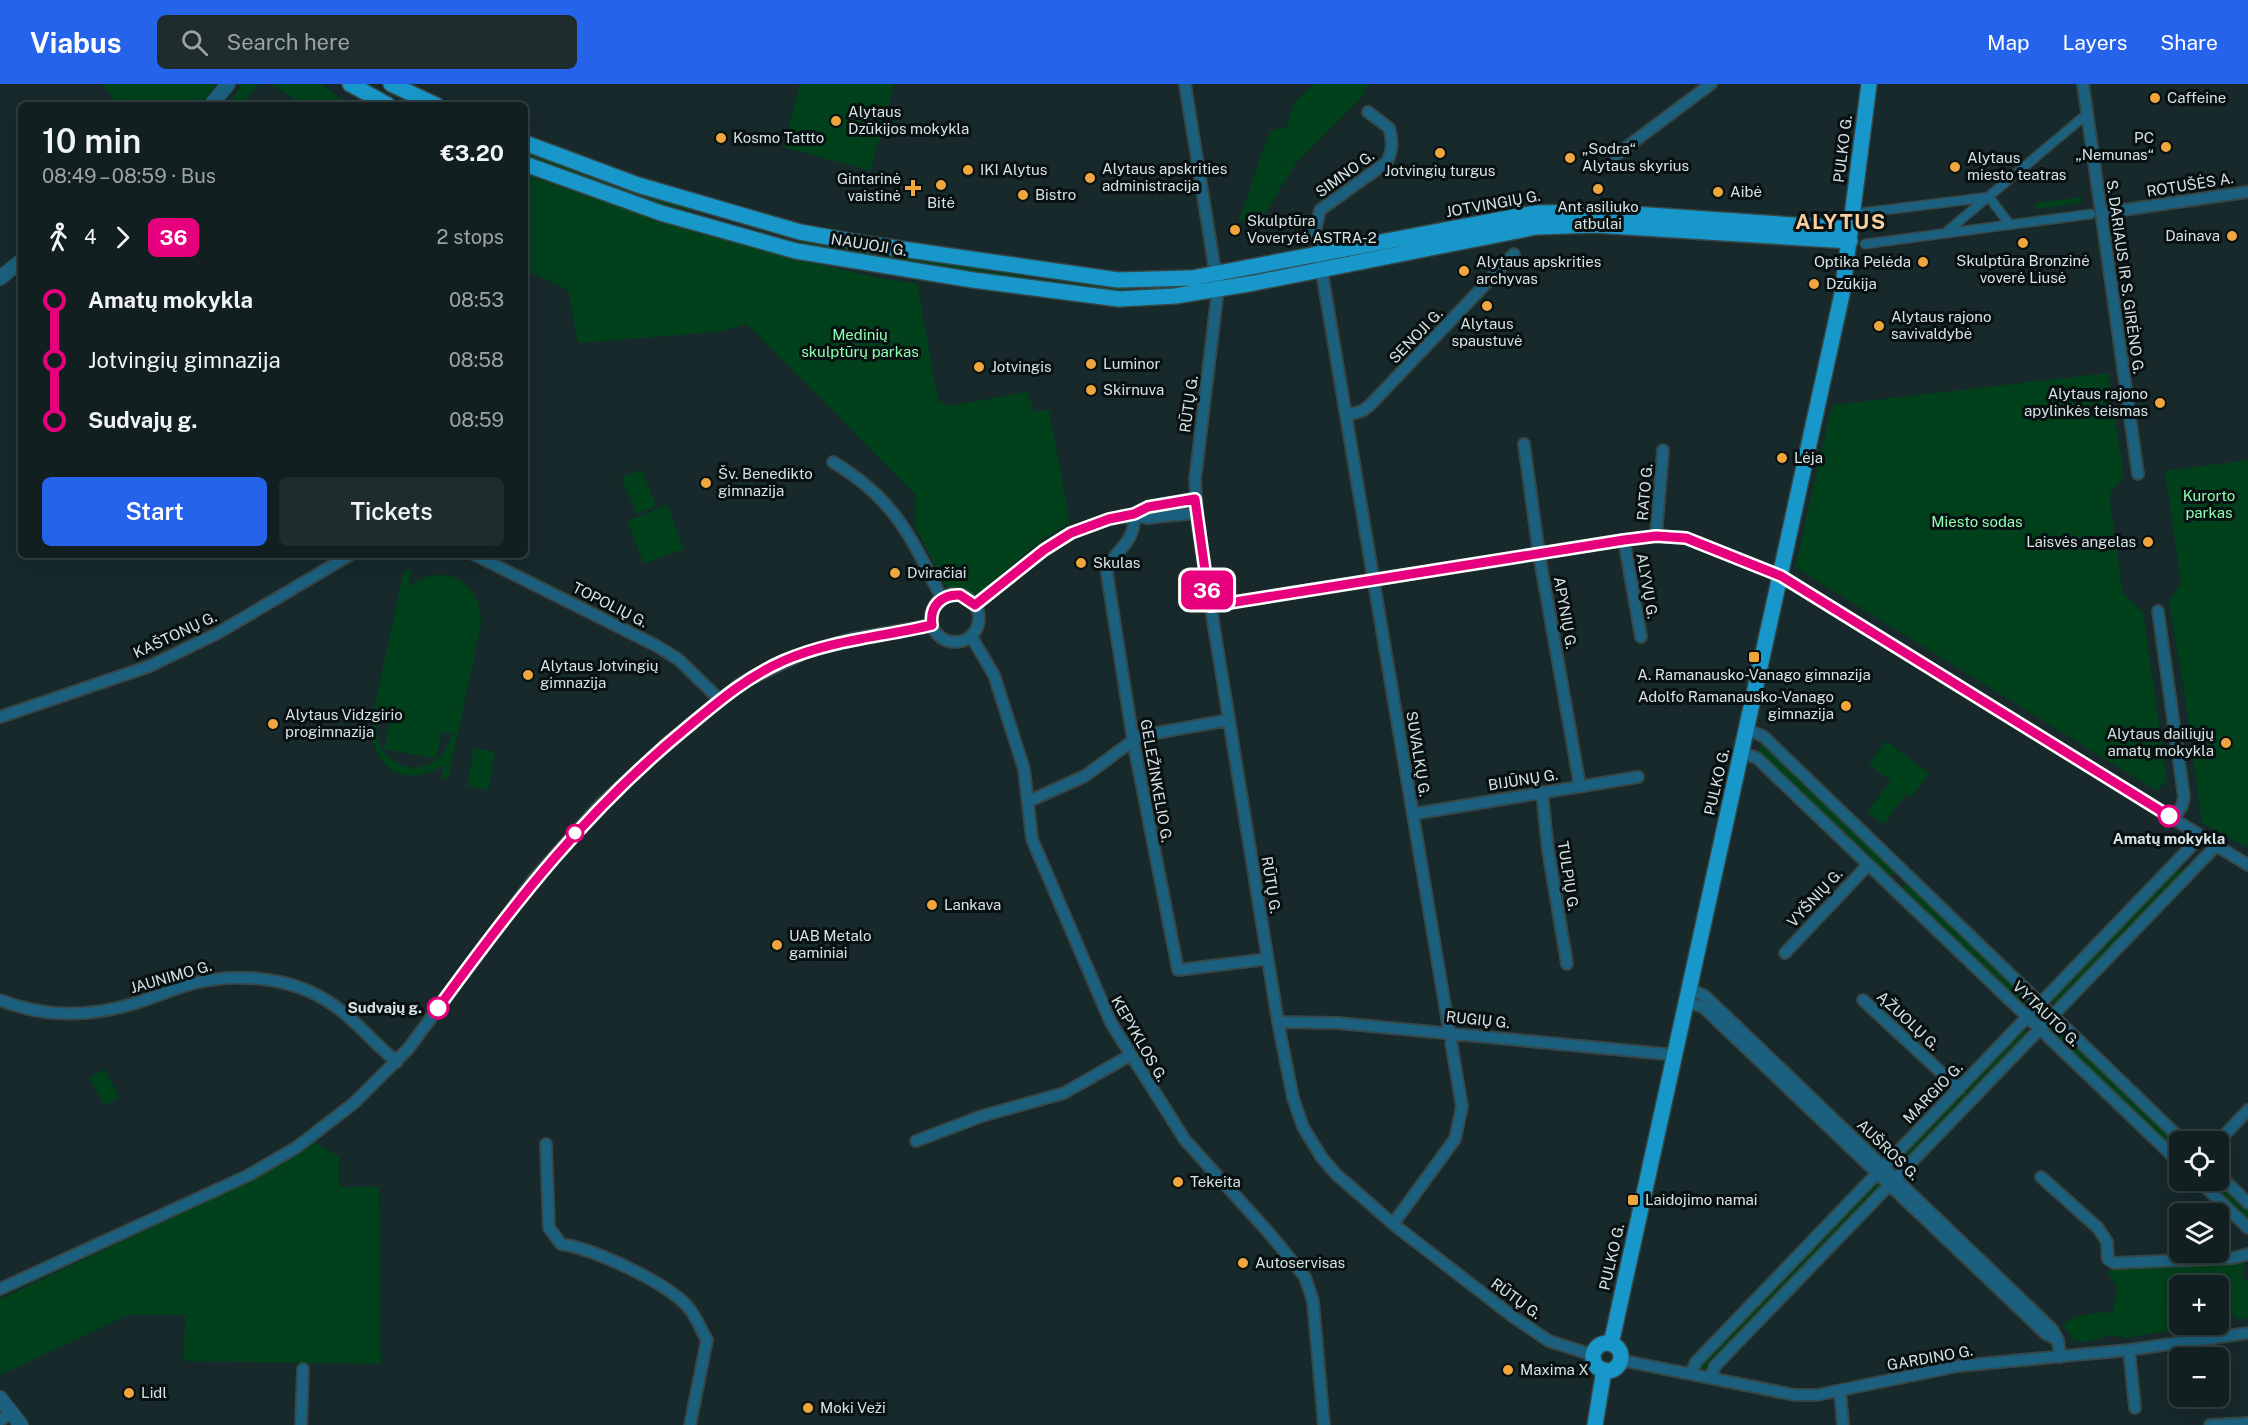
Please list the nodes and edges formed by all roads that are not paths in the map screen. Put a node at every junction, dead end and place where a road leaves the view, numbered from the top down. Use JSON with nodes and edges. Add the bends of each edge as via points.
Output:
{"nodes":[{"id":1,"x":228,"y":84,"type":"edge"},
{"id":2,"x":350,"y":84,"type":"edge"},
{"id":3,"x":391,"y":84,"type":"edge"},
{"id":4,"x":1185,"y":84,"type":"edge"},
{"id":5,"x":1711,"y":84,"type":"edge"},
{"id":6,"x":1869,"y":84,"type":"edge"},
{"id":7,"x":2082,"y":84,"type":"edge"},
{"id":8,"x":213,"y":102,"type":"edge"},
{"id":9,"x":383,"y":102,"type":"edge"},
{"id":10,"x":430,"y":102,"type":"edge"},
{"id":11,"x":1368,"y":112,"type":"dead end"},
{"id":12,"x":2087,"y":114,"type":"junction"},
{"id":13,"x":528,"y":144,"type":"edge"},
{"id":14,"x":1616,"y":155,"type":"dead end"},
{"id":15,"x":528,"y":165,"type":"edge"},
{"id":16,"x":2248,"y":192,"type":"edge"},
{"id":17,"x":1989,"y":197,"type":"junction"},
{"id":18,"x":1860,"y":213,"type":"dead end"},
{"id":19,"x":2096,"y":213,"type":"junction"},
{"id":20,"x":769,"y":224,"type":"junction"},
{"id":21,"x":2010,"y":225,"type":"junction"},
{"id":22,"x":1945,"y":234,"type":"junction"},
{"id":23,"x":1855,"y":238,"type":"junction"},
{"id":24,"x":763,"y":243,"type":"junction"},
{"id":25,"x":1514,"y":254,"type":"dead end"},
{"id":26,"x":18,"y":263,"type":"edge"},
{"id":27,"x":1321,"y":263,"type":"junction"},
{"id":28,"x":0,"y":278,"type":"edge"},
{"id":29,"x":1218,"y":281,"type":"junction"},
{"id":30,"x":1348,"y":415,"type":"junction"},
{"id":31,"x":1524,"y":444,"type":"dead end"},
{"id":32,"x":1664,"y":450,"type":"dead end"},
{"id":33,"x":833,"y":462,"type":"dead end"},
{"id":34,"x":2139,"y":474,"type":"dead end"},
{"id":35,"x":1195,"y":499,"type":"junction"},
{"id":36,"x":1196,"y":513,"type":"junction"},
{"id":37,"x":1134,"y":514,"type":"junction"},
{"id":38,"x":1656,"y":536,"type":"junction"},
{"id":39,"x":1624,"y":540,"type":"junction"},
{"id":40,"x":1539,"y":554,"type":"junction"},
{"id":41,"x":345,"y":558,"type":"edge"},
{"id":42,"x":481,"y":558,"type":"edge"},
{"id":43,"x":1781,"y":576,"type":"junction"},
{"id":44,"x":1374,"y":580,"type":"junction"},
{"id":45,"x":942,"y":599,"type":"junction"},
{"id":46,"x":975,"y":605,"type":"junction"},
{"id":47,"x":1210,"y":606,"type":"junction"},
{"id":48,"x":2158,"y":611,"type":"dead end"},
{"id":49,"x":932,"y":625,"type":"junction"},
{"id":50,"x":971,"y":636,"type":"junction"},
{"id":51,"x":1641,"y":637,"type":"dead end"},
{"id":52,"x":719,"y":699,"type":"junction"},
{"id":53,"x":0,"y":717,"type":"edge"},
{"id":54,"x":1228,"y":720,"type":"junction"},
{"id":55,"x":1747,"y":730,"type":"junction"},
{"id":56,"x":1133,"y":740,"type":"junction"},
{"id":57,"x":1742,"y":753,"type":"junction"},
{"id":58,"x":1638,"y":777,"type":"dead end"},
{"id":59,"x":1580,"y":786,"type":"junction"},
{"id":60,"x":1542,"y":792,"type":"junction"},
{"id":61,"x":1029,"y":801,"type":"junction"},
{"id":62,"x":1413,"y":814,"type":"junction"},
{"id":63,"x":2173,"y":819,"type":"junction"},
{"id":64,"x":2201,"y":836,"type":"junction"},
{"id":65,"x":2216,"y":846,"type":"junction"},
{"id":66,"x":1868,"y":865,"type":"junction"},
{"id":67,"x":2248,"y":865,"type":"edge"},
{"id":68,"x":1905,"y":873,"type":"junction"},
{"id":69,"x":1891,"y":887,"type":"junction"},
{"id":70,"x":1785,"y":953,"type":"dead end"},
{"id":71,"x":1268,"y":959,"type":"junction"},
{"id":72,"x":1568,"y":964,"type":"dead end"},
{"id":73,"x":1689,"y":996,"type":"junction"},
{"id":74,"x":0,"y":1000,"type":"edge"},
{"id":75,"x":1863,"y":1000,"type":"dead end"},
{"id":76,"x":2041,"y":1003,"type":"junction"},
{"id":77,"x":2052,"y":1014,"type":"junction"},
{"id":78,"x":2027,"y":1017,"type":"junction"},
{"id":79,"x":1278,"y":1022,"type":"junction"},
{"id":80,"x":2039,"y":1028,"type":"junction"},
{"id":81,"x":1447,"y":1032,"type":"junction"},
{"id":82,"x":1676,"y":1055,"type":"junction"},
{"id":83,"x":1129,"y":1056,"type":"junction"},
{"id":84,"x":397,"y":1062,"type":"junction"},
{"id":85,"x":1959,"y":1089,"type":"junction"},
{"id":86,"x":2248,"y":1110,"type":"edge"},
{"id":87,"x":2173,"y":1131,"type":"edge"},
{"id":88,"x":2228,"y":1131,"type":"edge"},
{"id":89,"x":916,"y":1141,"type":"dead end"},
{"id":90,"x":546,"y":1144,"type":"dead end"},
{"id":91,"x":2169,"y":1152,"type":"edge"},
{"id":92,"x":1879,"y":1169,"type":"junction"},
{"id":93,"x":2041,"y":1177,"type":"dead end"},
{"id":94,"x":1891,"y":1181,"type":"junction"},
{"id":95,"x":2229,"y":1185,"type":"edge"},
{"id":96,"x":2209,"y":1191,"type":"edge"},
{"id":97,"x":2248,"y":1203,"type":"edge"},
{"id":98,"x":1394,"y":1224,"type":"junction"},
{"id":99,"x":2248,"y":1228,"type":"edge"},
{"id":100,"x":2248,"y":1254,"type":"edge"},
{"id":101,"x":0,"y":1289,"type":"edge"},
{"id":102,"x":2248,"y":1333,"type":"edge"},
{"id":103,"x":1611,"y":1344,"type":"junction"},
{"id":104,"x":2129,"y":1350,"type":"junction"},
{"id":105,"x":1593,"y":1355,"type":"junction"},
{"id":106,"x":2060,"y":1357,"type":"junction"},
{"id":107,"x":1620,"y":1360,"type":"junction"},
{"id":108,"x":303,"y":1369,"type":"dead end"},
{"id":109,"x":1604,"y":1370,"type":"junction"},
{"id":110,"x":1691,"y":1373,"type":"junction"},
{"id":111,"x":1711,"y":1377,"type":"junction"},
{"id":112,"x":1840,"y":1391,"type":"junction"},
{"id":113,"x":0,"y":1398,"type":"edge"},
{"id":114,"x":2135,"y":1408,"type":"dead end"},
{"id":115,"x":11,"y":1411,"type":"junction"},
{"id":116,"x":0,"y":1421,"type":"edge"},
{"id":117,"x":2248,"y":1423,"type":"edge"},
{"id":118,"x":21,"y":1425,"type":"edge"},
{"id":119,"x":301,"y":1425,"type":"edge"},
{"id":120,"x":690,"y":1425,"type":"edge"},
{"id":121,"x":1324,"y":1425,"type":"edge"},
{"id":122,"x":1595,"y":1425,"type":"edge"},
{"id":123,"x":1843,"y":1425,"type":"edge"},
{"id":124,"x":2210,"y":1425,"type":"edge"}],
"edges":[{"from":1,"to":8,"type":"street"},
{"from":2,"to":9,"type":"main road"},
{"from":3,"to":10,"type":"main road"},
{"from":4,"to":29,"type":"street","name":"RŪTŲ G."},
{"from":5,"to":14,"type":"street"},
{"from":6,"to":23,"type":"main road","name":"PULKO G."},
{"from":7,"to":12,"type":"street","name":"S. DARIAUS IR S. GIRĖNO G."},
{"from":11,"to":27,"type":"street","name":"SIMNO G.","via":[[1389,128],[1390,155],[1387,162],[1320,210],[1316,222]]},
{"from":12,"to":17,"type":"street"},
{"from":12,"to":19,"type":"street","name":"S. DARIAUS IR S. GIRĖNO G."},
{"from":13,"to":20,"type":"main road","name":"NAUJOJI G.","via":[[638,185]]},
{"from":15,"to":24,"type":"main road","name":"NAUJOJI G.","via":[[661,213]]},
{"from":16,"to":19,"type":"street","name":"ROTUŠĖS A."},
{"from":17,"to":18,"type":"street"},
{"from":17,"to":21,"type":"street"},
{"from":17,"to":22,"type":"street"},
{"from":19,"to":21,"type":"street"},
{"from":19,"to":34,"type":"street","name":"S. DARIAUS IR S. GIRĖNO G."},
{"from":20,"to":24,"type":"main road"},
{"from":20,"to":29,"type":"main road","name":"NAUJOJI G.","via":[[867,244],[1098,278]]},
{"from":21,"to":22,"type":"street"},
{"from":22,"to":23,"type":"street"},
{"from":23,"to":27,"type":"main road","name":"JOTVINGIŲ G.","via":[[1690,224],[1536,227]]},
{"from":23,"to":43,"type":"main road","name":"PULKO G."},
{"from":24,"to":29,"type":"main road","name":"NAUJOJI G.","via":[[973,280],[1119,299],[1165,297]]},
{"from":25,"to":30,"type":"street","name":"SENOJI G.","via":[[1369,406]]},
{"from":26,"to":28,"type":"street"},
{"from":27,"to":29,"type":"main road","name":"JOTVINGIŲ G."},
{"from":27,"to":30,"type":"street","name":"SUVALKŲ G."},
{"from":29,"to":35,"type":"street","name":"RŪTŲ G."},
{"from":30,"to":44,"type":"street","name":"SUVALKŲ G."},
{"from":31,"to":40,"type":"street","name":"APYNIŲ G."},
{"from":32,"to":38,"type":"street","name":"RATO G."},
{"from":33,"to":45,"type":"street","via":[[862,479],[907,530]]},
{"from":35,"to":36,"type":"street","name":"RŪTŲ G."},
{"from":35,"to":37,"type":"street","via":[[1148,507]]},
{"from":36,"to":37,"type":"street","via":[[1147,518]]},
{"from":36,"to":47,"type":"street","name":"RŪTŲ G."},
{"from":37,"to":46,"type":"street","via":[[1099,522],[1056,541]]},
{"from":37,"to":56,"type":"street","name":"GELEŽINKELIO G.","via":[[1133,534],[1110,563],[1107,574]]},
{"from":38,"to":39,"type":"street"},
{"from":38,"to":43,"type":"street","via":[[1697,541]]},
{"from":39,"to":40,"type":"street"},
{"from":39,"to":51,"type":"street","name":"ALYVŲ G."},
{"from":40,"to":44,"type":"street"},
{"from":40,"to":59,"type":"street","name":"APYNIŲ G."},
{"from":41,"to":53,"type":"street","name":"KAŠTONŲ G.","via":[[218,633],[150,666]]},
{"from":42,"to":52,"type":"street","name":"TOPOLIŲ G.","via":[[678,659]]},
{"from":43,"to":55,"type":"main road","name":"PULKO G."},
{"from":43,"to":63,"type":"street"},
{"from":44,"to":47,"type":"street"},
{"from":44,"to":62,"type":"street","name":"SUVALKŲ G."},
{"from":45,"to":46,"type":"street","via":[[960,595]]},
{"from":45,"to":49,"type":"street","via":[[934,608]]},
{"from":46,"to":50,"type":"street","via":[[978,625]]},
{"from":47,"to":54,"type":"street","name":"RŪTŲ G."},
{"from":48,"to":63,"type":"street","via":[[2184,796]]},
{"from":49,"to":50,"type":"street","via":[[945,640],[958,642]]},
{"from":49,"to":52,"type":"street","via":[[851,639],[807,652],[759,674]]},
{"from":50,"to":61,"type":"street","name":"KEPYKLOS G.","via":[[994,675],[1024,769]]},
{"from":52,"to":84,"type":"street","via":[[600,805],[534,879]]},
{"from":54,"to":56,"type":"street","via":[[1147,733]]},
{"from":54,"to":71,"type":"street","name":"RŪTŲ G."},
{"from":55,"to":57,"type":"main road","name":"PULKO G."},
{"from":55,"to":68,"type":"street","name":"VYTAUTO G.","via":[[1763,736]]},
{"from":56,"to":61,"type":"street","via":[[1085,776]]},
{"from":56,"to":71,"type":"street","name":"GELEŽINKELIO G.","via":[[1178,970]]},
{"from":57,"to":66,"type":"street","name":"VYTAUTO G.","via":[[1757,758]]},
{"from":57,"to":73,"type":"main road","name":"PULKO G."},
{"from":58,"to":59,"type":"street","name":"BIJŪNŲ G."},
{"from":59,"to":60,"type":"street","name":"BIJŪNŲ G."},
{"from":60,"to":62,"type":"street","name":"BIJŪNŲ G."},
{"from":60,"to":72,"type":"street","name":"TULPIŲ G."},
{"from":61,"to":83,"type":"street","name":"KEPYKLOS G.","via":[[1032,839],[1094,988]]},
{"from":62,"to":81,"type":"street","name":"SUVALKŲ G."},
{"from":63,"to":64,"type":"street"},
{"from":64,"to":65,"type":"street"},
{"from":64,"to":76,"type":"street","name":"MARGIO G."},
{"from":65,"to":67,"type":"street"},
{"from":65,"to":77,"type":"street","name":"MARGIO G."},
{"from":66,"to":69,"type":"street","name":"VYTAUTO G."},
{"from":66,"to":70,"type":"street","name":"VYŠNIŲ G."},
{"from":68,"to":69,"type":"street"},
{"from":68,"to":76,"type":"street","name":"VYTAUTO G."},
{"from":69,"to":78,"type":"street","name":"VYTAUTO G."},
{"from":71,"to":79,"type":"street","name":"RŪTŲ G."},
{"from":73,"to":82,"type":"main road","name":"PULKO G."},
{"from":73,"to":92,"type":"street","name":"AUŠROS G.","via":[[1705,996]]},
{"from":74,"to":84,"type":"street","name":"JAUNIMO G.","via":[[29,1010],[77,1014],[120,1008],[210,980],[263,979],[324,998]]},
{"from":75,"to":85,"type":"street","name":"ĄŽUOLŲ G."},
{"from":76,"to":77,"type":"street","name":"VYTAUTO G."},
{"from":76,"to":78,"type":"street","name":"MARGIO G."},
{"from":77,"to":80,"type":"street","name":"MARGIO G."},
{"from":77,"to":87,"type":"street","name":"VYTAUTO G."},
{"from":78,"to":80,"type":"street","name":"VYTAUTO G."},
{"from":78,"to":85,"type":"street","name":"MARGIO G."},
{"from":79,"to":81,"type":"street","name":"RUGIŲ G."},
{"from":79,"to":98,"type":"street","name":"RŪTŲ G.","via":[[1293,1098],[1311,1143],[1348,1186]]},
{"from":80,"to":91,"type":"street","name":"VYTAUTO G."},
{"from":80,"to":94,"type":"street","name":"MARGIO G."},
{"from":81,"to":82,"type":"street","name":"RUGIŲ G."},
{"from":81,"to":98,"type":"street","name":"SUVALKŲ G.","via":[[1462,1107],[1459,1128]]},
{"from":82,"to":103,"type":"main road","name":"PULKO G."},
{"from":83,"to":89,"type":"street","via":[[1064,1093],[982,1116]]},
{"from":83,"to":121,"type":"street","name":"KEPYKLOS G.","via":[[1185,1140],[1305,1277],[1313,1301]]},
{"from":84,"to":101,"type":"street","via":[[336,1118],[249,1175]]},
{"from":85,"to":92,"type":"street","name":"MARGIO G."},
{"from":86,"to":88,"type":"street"},
{"from":90,"to":120,"type":"street","via":[[549,1228],[561,1244],[583,1247],[665,1290],[689,1308],[707,1340]]},
{"from":92,"to":94,"type":"street","name":"AUŠROS G."},
{"from":92,"to":110,"type":"street","name":"MARGIO G.","via":[[1696,1362]]},
{"from":93,"to":100,"type":"street","via":[[2098,1228],[2107,1242],[2108,1259],[2114,1263]]},
{"from":94,"to":106,"type":"street","name":"AUŠROS G.","via":[[2052,1329]]},
{"from":94,"to":111,"type":"street","name":"MARGIO G.","via":[[1715,1366]]},
{"from":95,"to":97,"type":"street"},
{"from":96,"to":99,"type":"street"},
{"from":98,"to":105,"type":"street","name":"RŪTŲ G.","via":[[1549,1341]]},
{"from":102,"to":104,"type":"street","name":"GARDINO G."},
{"from":103,"to":105,"type":"main road","via":[[1598,1347]]},
{"from":103,"to":107,"type":"main road","via":[[1617,1348]]},
{"from":104,"to":106,"type":"street","name":"GARDINO G."},
{"from":104,"to":114,"type":"street"},
{"from":105,"to":109,"type":"main road","via":[[1596,1366]]},
{"from":106,"to":112,"type":"street","name":"GARDINO G.","via":[[1922,1372]]},
{"from":107,"to":109,"type":"main road","via":[[1612,1370]]},
{"from":107,"to":110,"type":"street","name":"GARDINO G."},
{"from":108,"to":119,"type":"street"},
{"from":109,"to":122,"type":"main road"},
{"from":110,"to":111,"type":"street","name":"GARDINO G."},
{"from":111,"to":112,"type":"street","name":"GARDINO G.","via":[[1795,1395]]},
{"from":112,"to":123,"type":"street"},
{"from":113,"to":115,"type":"street"},
{"from":115,"to":116,"type":"street"},
{"from":115,"to":118,"type":"street"},
{"from":117,"to":124,"type":"street"}]}
